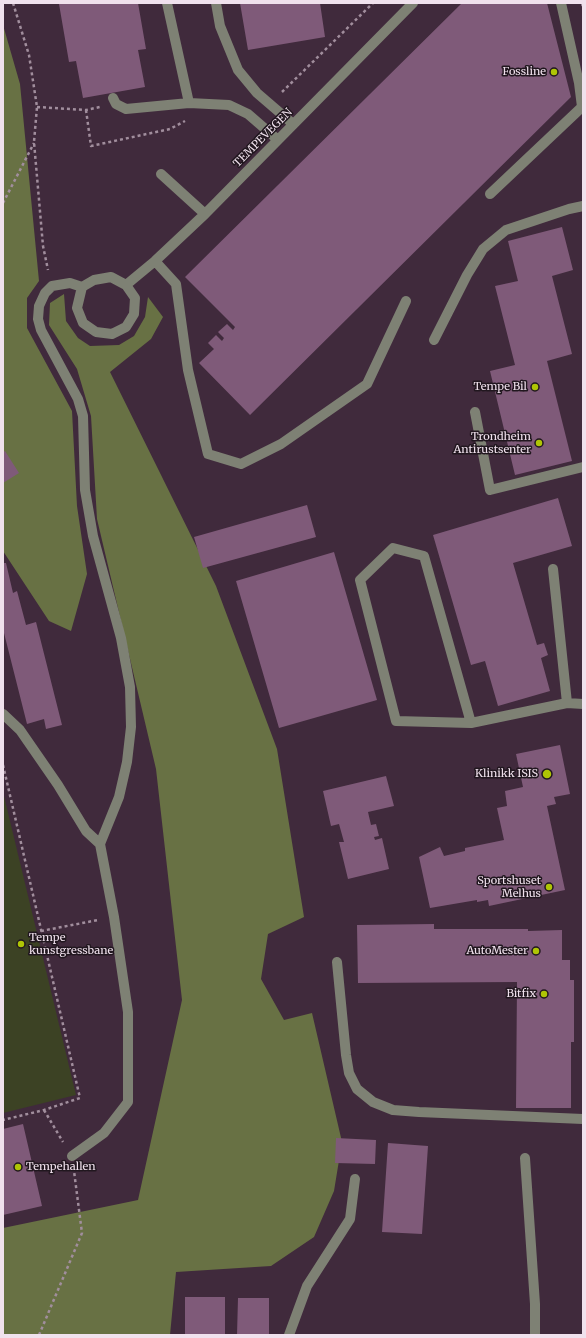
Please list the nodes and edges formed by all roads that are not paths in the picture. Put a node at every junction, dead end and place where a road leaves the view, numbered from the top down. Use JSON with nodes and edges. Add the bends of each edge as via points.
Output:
{"nodes":[{"id":1,"x":167,"y":3,"type":"edge"},
{"id":2,"x":216,"y":3,"type":"edge"},
{"id":3,"x":413,"y":3,"type":"edge"},
{"id":4,"x":561,"y":3,"type":"edge"},
{"id":5,"x":114,"y":101,"type":"road end"},
{"id":6,"x":190,"y":103,"type":"junction"},
{"id":7,"x":582,"y":107,"type":"edge"},
{"id":8,"x":293,"y":124,"type":"junction"},
{"id":9,"x":278,"y":140,"type":"junction"},
{"id":10,"x":161,"y":174,"type":"dead end"},
{"id":11,"x":490,"y":194,"type":"dead end"},
{"id":12,"x":583,"y":206,"type":"edge"},
{"id":13,"x":205,"y":214,"type":"junction"},
{"id":14,"x":155,"y":260,"type":"junction"},
{"id":15,"x":126,"y":285,"type":"junction"},
{"id":16,"x":82,"y":287,"type":"junction"},
{"id":17,"x":406,"y":302,"type":"dead end"},
{"id":18,"x":434,"y":340,"type":"dead end"},
{"id":19,"x":475,"y":412,"type":"dead end"},
{"id":20,"x":583,"y":467,"type":"edge"},
{"id":21,"x":554,"y":569,"type":"dead end"},
{"id":22,"x":567,"y":703,"type":"junction"},
{"id":23,"x":583,"y":704,"type":"edge"},
{"id":24,"x":3,"y":714,"type":"edge"},
{"id":25,"x":472,"y":723,"type":"junction"},
{"id":26,"x":100,"y":844,"type":"junction"},
{"id":27,"x":337,"y":962,"type":"dead end"},
{"id":28,"x":583,"y":1119,"type":"edge"},
{"id":29,"x":72,"y":1156,"type":"road end"},
{"id":30,"x":525,"y":1158,"type":"dead end"},
{"id":31,"x":355,"y":1179,"type":"dead end"},
{"id":32,"x":289,"y":1335,"type":"edge"},
{"id":33,"x":535,"y":1335,"type":"edge"}],
"edges":[{"from":1,"to":6,"type":"lane"},
{"from":2,"to":8,"type":"lane","via":[[220,26],[238,70],[257,93]]},
{"from":3,"to":8,"type":"lane","name":"TEMPEVEGEN"},
{"from":4,"to":7,"type":"lane"},
{"from":5,"to":6,"type":"lane","via":[[126,110]]},
{"from":6,"to":9,"type":"lane","via":[[228,105],[248,114]]},
{"from":7,"to":11,"type":"lane"},
{"from":8,"to":9,"type":"lane","name":"TEMPEVEGEN"},
{"from":9,"to":13,"type":"lane","name":"TEMPEVEGEN"},
{"from":10,"to":13,"type":"lane"},
{"from":12,"to":18,"type":"lane","via":[[569,208],[506,230],[483,249]]},
{"from":13,"to":14,"type":"lane","name":"TEMPEVEGEN"},
{"from":14,"to":15,"type":"lane","name":"TEMPEVEGEN"},
{"from":14,"to":17,"type":"lane","via":[[176,284],[188,370],[208,454],[241,464],[281,444],[366,384]]},
{"from":15,"to":16,"type":"lane","via":[[111,277],[94,280]]},
{"from":15,"to":16,"type":"lane","via":[[135,298],[134,314],[126,327],[112,334],[96,332],[83,323],[77,308]]},
{"from":16,"to":26,"type":"lane","via":[[70,283],[52,286],[39,306],[38,319],[41,330],[78,399],[83,416],[85,490],[93,536],[121,638],[130,687],[127,762],[119,797]]},
{"from":19,"to":20,"type":"lane","via":[[490,490]]},
{"from":21,"to":22,"type":"lane"},
{"from":22,"to":23,"type":"lane"},
{"from":22,"to":25,"type":"lane"},
{"from":24,"to":26,"type":"lane","via":[[20,730],[86,831]]},
{"from":25,"to":25,"type":"lane","via":[[424,556],[394,548],[360,580],[396,721]]},
{"from":26,"to":29,"type":"lane","via":[[128,1012],[128,1102],[104,1133]]},
{"from":27,"to":28,"type":"lane","via":[[349,1073],[357,1089],[373,1102],[392,1110]]},
{"from":30,"to":33,"type":"lane"},
{"from":31,"to":32,"type":"lane","via":[[350,1219],[307,1286]]}]}
